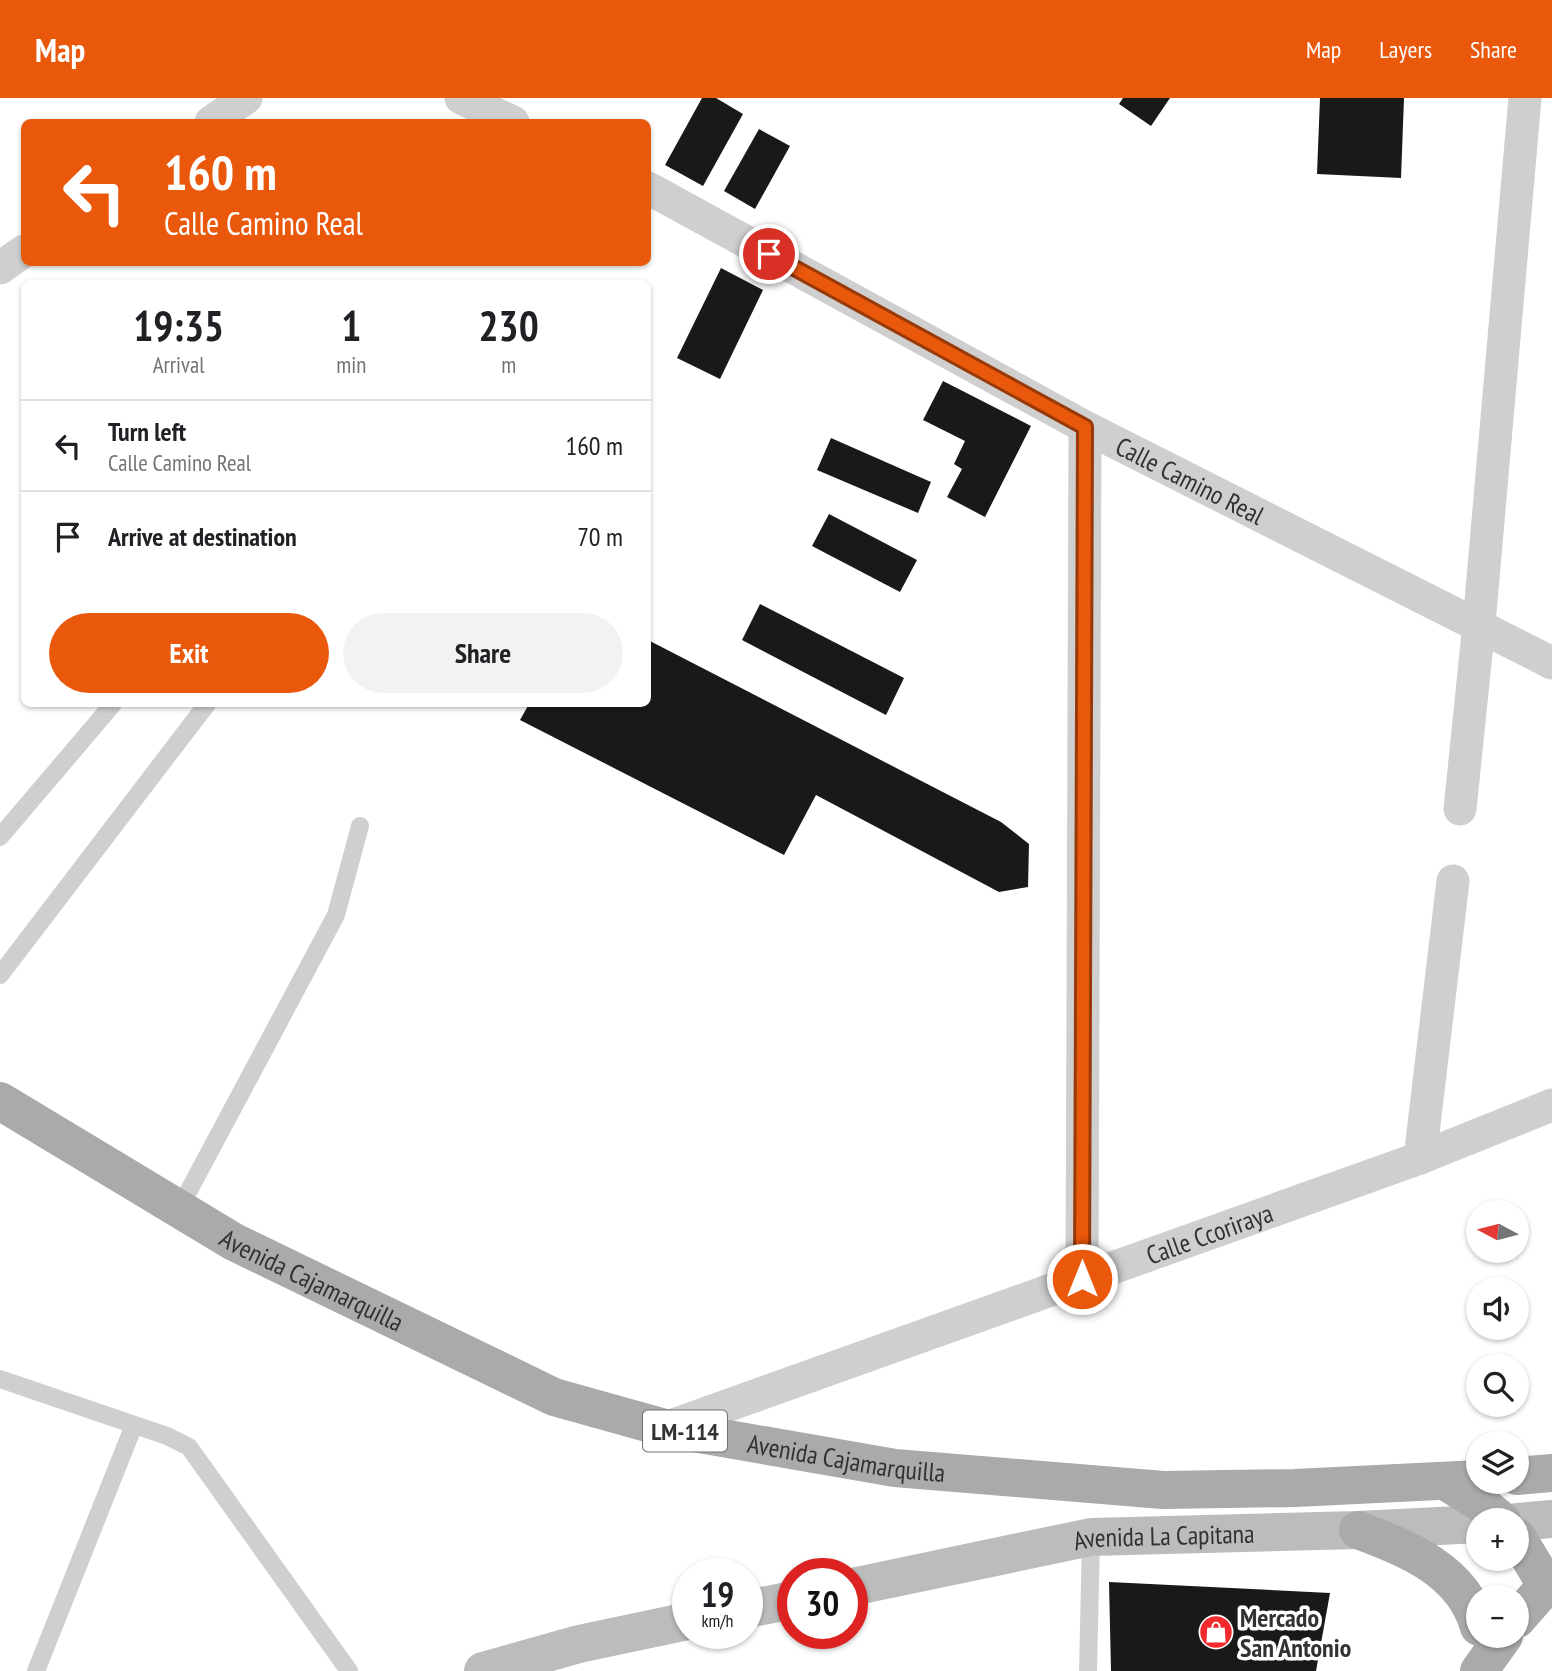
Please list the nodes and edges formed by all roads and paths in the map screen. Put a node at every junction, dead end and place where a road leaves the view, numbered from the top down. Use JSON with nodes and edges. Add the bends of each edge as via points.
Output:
{"nodes":[{"id":1,"x":246,"y":98,"type":"edge"},
{"id":2,"x":461,"y":98,"type":"edge"},
{"id":3,"x":502,"y":98,"type":"edge"},
{"id":4,"x":1525,"y":98,"type":"edge"},
{"id":5,"x":215,"y":119,"type":"edge"},
{"id":6,"x":506,"y":119,"type":"edge"},
{"id":7,"x":518,"y":119,"type":"edge"},
{"id":8,"x":651,"y":190,"type":"edge"},
{"id":9,"x":21,"y":253,"type":"edge"},
{"id":10,"x":0,"y":268,"type":"edge"},
{"id":11,"x":1085,"y":427,"type":"junction"},
{"id":12,"x":1479,"y":624,"type":"junction"},
{"id":13,"x":1552,"y":663,"type":"edge"},
{"id":14,"x":110,"y":707,"type":"edge"},
{"id":15,"x":204,"y":707,"type":"edge"},
{"id":16,"x":1460,"y":809,"type":"dead end"},
{"id":17,"x":360,"y":826,"type":"dead end"},
{"id":18,"x":0,"y":837,"type":"edge"},
{"id":19,"x":1453,"y":881,"type":"dead end"},
{"id":20,"x":0,"y":975,"type":"edge"},
{"id":21,"x":0,"y":1101,"type":"edge"},
{"id":22,"x":1552,"y":1105,"type":"edge"},
{"id":23,"x":1420,"y":1158,"type":"junction"},
{"id":24,"x":179,"y":1209,"type":"junction"},
{"id":25,"x":1082,"y":1279,"type":"junction"},
{"id":26,"x":0,"y":1379,"type":"edge"},
{"id":27,"x":134,"y":1425,"type":"junction"},
{"id":28,"x":665,"y":1428,"type":"junction"},
{"id":29,"x":1552,"y":1473,"type":"edge"},
{"id":30,"x":1529,"y":1475,"type":"edge"},
{"id":31,"x":1462,"y":1480,"type":"edge"},
{"id":32,"x":1486,"y":1508,"type":"edge"},
{"id":33,"x":1552,"y":1519,"type":"edge"},
{"id":34,"x":1529,"y":1521,"type":"edge"},
{"id":35,"x":1466,"y":1525,"type":"edge"},
{"id":36,"x":1358,"y":1530,"type":"junction"},
{"id":37,"x":1091,"y":1537,"type":"junction"},
{"id":38,"x":1529,"y":1554,"type":"edge"},
{"id":39,"x":1549,"y":1582,"type":"edge"},
{"id":40,"x":868,"y":1584,"type":"edge"},
{"id":41,"x":1466,"y":1598,"type":"edge"},
{"id":42,"x":1529,"y":1605,"type":"edge"},
{"id":43,"x":672,"y":1625,"type":"edge"},
{"id":44,"x":36,"y":1671,"type":"edge"},
{"id":45,"x":348,"y":1671,"type":"edge"},
{"id":46,"x":483,"y":1671,"type":"edge"},
{"id":47,"x":1088,"y":1671,"type":"edge"}],
"edges":[{"from":1,"to":5,"type":"street"},
{"from":2,"to":6,"type":"street"},
{"from":3,"to":7,"type":"street"},
{"from":4,"to":12,"type":"street"},
{"from":8,"to":11,"type":"street","name":"Calle Camino Real"},
{"from":9,"to":10,"type":"street"},
{"from":11,"to":12,"type":"street","name":"Calle Camino Real"},
{"from":11,"to":25,"type":"street"},
{"from":12,"to":13,"type":"street","name":"Calle Camino Real"},
{"from":12,"to":16,"type":"street"},
{"from":14,"to":18,"type":"lane"},
{"from":15,"to":20,"type":"lane"},
{"from":17,"to":24,"type":"lane","via":[[336,915]]},
{"from":19,"to":23,"type":"street"},
{"from":21,"to":24,"type":"main road","name":"Avenida Cajamarquilla","number":"LM-114"},
{"from":22,"to":23,"type":"street","name":"Calle Ccoriraya"},
{"from":23,"to":25,"type":"street","name":"Calle Ccoriraya"},
{"from":24,"to":28,"type":"main road","name":"Avenida Cajamarquilla","number":"LM-114","via":[[234,1242],[554,1397]]},
{"from":25,"to":28,"type":"street","name":"Calle Ccoriraya"},
{"from":26,"to":27,"type":"lane"},
{"from":27,"to":44,"type":"lane"},
{"from":27,"to":45,"type":"lane","via":[[189,1447]]},
{"from":28,"to":31,"type":"main road","name":"Avenida Cajamarquilla","number":"LM-114","via":[[895,1468],[1163,1490]]},
{"from":29,"to":30,"type":"main road"},
{"from":31,"to":32,"type":"main road"},
{"from":33,"to":34,"type":"street"},
{"from":35,"to":36,"type":"street","name":"Avenida La Capitana"},
{"from":36,"to":37,"type":"street","name":"Avenida La Capitana"},
{"from":36,"to":41,"type":"main road","via":[[1415,1554],[1442,1572]]},
{"from":37,"to":40,"type":"street","name":"Avenida La Capitana"},
{"from":37,"to":47,"type":"lane"},
{"from":38,"to":39,"type":"main road"},
{"from":39,"to":42,"type":"main road"},
{"from":43,"to":46,"type":"street","via":[[579,1644]]}]}
